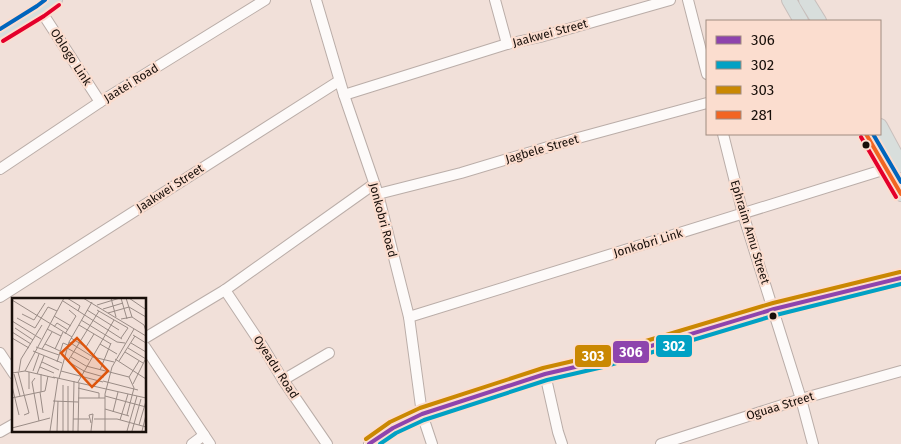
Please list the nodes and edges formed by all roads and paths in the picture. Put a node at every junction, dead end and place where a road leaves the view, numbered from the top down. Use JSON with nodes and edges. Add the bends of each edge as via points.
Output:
{"nodes":[{"id":1,"x":54,"y":0,"type":"edge"},
{"id":2,"x":265,"y":0,"type":"edge"},
{"id":3,"x":316,"y":0,"type":"edge"},
{"id":4,"x":495,"y":0,"type":"edge"},
{"id":5,"x":670,"y":0,"type":"edge"},
{"id":6,"x":688,"y":0,"type":"edge"},
{"id":7,"x":789,"y":0,"type":"edge"},
{"id":8,"x":806,"y":0,"type":"edge"},
{"id":9,"x":41,"y":11,"type":"junction"},
{"id":10,"x":800,"y":20,"type":"edge"},
{"id":11,"x":818,"y":20,"type":"edge"},
{"id":12,"x":0,"y":36,"type":"edge"},
{"id":13,"x":507,"y":44,"type":"junction"},
{"id":14,"x":706,"y":70,"type":"edge"},
{"id":15,"x":339,"y":81,"type":"junction"},
{"id":16,"x":344,"y":95,"type":"junction"},
{"id":17,"x":100,"y":102,"type":"junction"},
{"id":18,"x":706,"y":103,"type":"edge"},
{"id":19,"x":881,"y":128,"type":"edge"},
{"id":20,"x":723,"y":135,"type":"edge"},
{"id":21,"x":867,"y":135,"type":"edge"},
{"id":22,"x":901,"y":165,"type":"edge"},
{"id":23,"x":0,"y":169,"type":"edge"},
{"id":24,"x":886,"y":169,"type":"junction"},
{"id":25,"x":374,"y":184,"type":"junction"},
{"id":26,"x":378,"y":194,"type":"junction"},
{"id":27,"x":901,"y":194,"type":"edge"},
{"id":28,"x":743,"y":214,"type":"junction"},
{"id":29,"x":901,"y":278,"type":"edge"},
{"id":30,"x":224,"y":290,"type":"junction"},
{"id":31,"x":0,"y":297,"type":"edge"},
{"id":32,"x":774,"y":309,"type":"junction"},
{"id":33,"x":409,"y":317,"type":"junction"},
{"id":34,"x":146,"y":337,"type":"edge"},
{"id":35,"x":146,"y":348,"type":"edge"},
{"id":36,"x":329,"y":353,"type":"dead end"},
{"id":37,"x":0,"y":354,"type":"edge"},
{"id":38,"x":12,"y":371,"type":"edge"},
{"id":39,"x":901,"y":371,"type":"edge"},
{"id":40,"x":545,"y":374,"type":"junction"},
{"id":41,"x":283,"y":380,"type":"junction"},
{"id":42,"x":801,"y":399,"type":"junction"},
{"id":43,"x":422,"y":414,"type":"junction"},
{"id":44,"x":12,"y":425,"type":"edge"},
{"id":45,"x":0,"y":432,"type":"edge"},
{"id":46,"x":204,"y":435,"type":"junction"},
{"id":47,"x":192,"y":444,"type":"edge"},
{"id":48,"x":210,"y":444,"type":"edge"},
{"id":49,"x":327,"y":444,"type":"edge"},
{"id":50,"x":369,"y":444,"type":"edge"},
{"id":51,"x":432,"y":444,"type":"edge"},
{"id":52,"x":562,"y":444,"type":"edge"},
{"id":53,"x":660,"y":444,"type":"edge"},
{"id":54,"x":813,"y":444,"type":"edge"}],
"edges":[{"from":1,"to":9,"type":"main road"},
{"from":2,"to":17,"type":"street","name":"Jaatei Road"},
{"from":3,"to":15,"type":"street","name":"Jonkobri Road"},
{"from":4,"to":13,"type":"street"},
{"from":5,"to":13,"type":"street","name":"Jaakwei Street"},
{"from":6,"to":14,"type":"street"},
{"from":7,"to":10,"type":"main road"},
{"from":8,"to":11,"type":"main road"},
{"from":9,"to":12,"type":"main road"},
{"from":9,"to":17,"type":"street","name":"Oblogo Link"},
{"from":13,"to":16,"type":"street","name":"Jaakwei Street"},
{"from":15,"to":16,"type":"street","name":"Jonkobri Road"},
{"from":15,"to":31,"type":"street","name":"Jaakwei Street"},
{"from":16,"to":25,"type":"street","name":"Jonkobri Road"},
{"from":17,"to":23,"type":"street","name":"Jaatei Road"},
{"from":18,"to":26,"type":"street","name":"Jagbele Street"},
{"from":19,"to":22,"type":"main road"},
{"from":20,"to":28,"type":"street","name":"Ephraim Amu Street"},
{"from":21,"to":24,"type":"main road"},
{"from":24,"to":27,"type":"main road"},
{"from":24,"to":28,"type":"street","name":"Jonkobri Link"},
{"from":25,"to":26,"type":"street","name":"Jonkobri Road"},
{"from":25,"to":30,"type":"street"},
{"from":26,"to":33,"type":"street","name":"Jonkobri Road"},
{"from":28,"to":32,"type":"street","name":"Ephraim Amu Street"},
{"from":28,"to":33,"type":"street","name":"Jonkobri Link"},
{"from":29,"to":32,"type":"street"},
{"from":30,"to":34,"type":"street"},
{"from":30,"to":41,"type":"street","name":"Oyeadu Road"},
{"from":32,"to":40,"type":"street","via":[[601,361]]},
{"from":32,"to":42,"type":"street","name":"Ephraim Amu Street"},
{"from":33,"to":43,"type":"street","name":"Jonkobri Road"},
{"from":35,"to":46,"type":"street"},
{"from":36,"to":41,"type":"street"},
{"from":37,"to":38,"type":"street"},
{"from":39,"to":42,"type":"street","name":"Oguaa Street"},
{"from":40,"to":43,"type":"street"},
{"from":40,"to":52,"type":"street"},
{"from":41,"to":49,"type":"street","name":"Oyeadu Road"},
{"from":42,"to":53,"type":"street","name":"Oguaa Street"},
{"from":42,"to":54,"type":"street","name":"Ephraim Amu Street"},
{"from":43,"to":50,"type":"street"},
{"from":43,"to":51,"type":"street","name":"Jonkobri Road"},
{"from":44,"to":45,"type":"street"},
{"from":46,"to":47,"type":"street"},
{"from":46,"to":48,"type":"street"}]}
